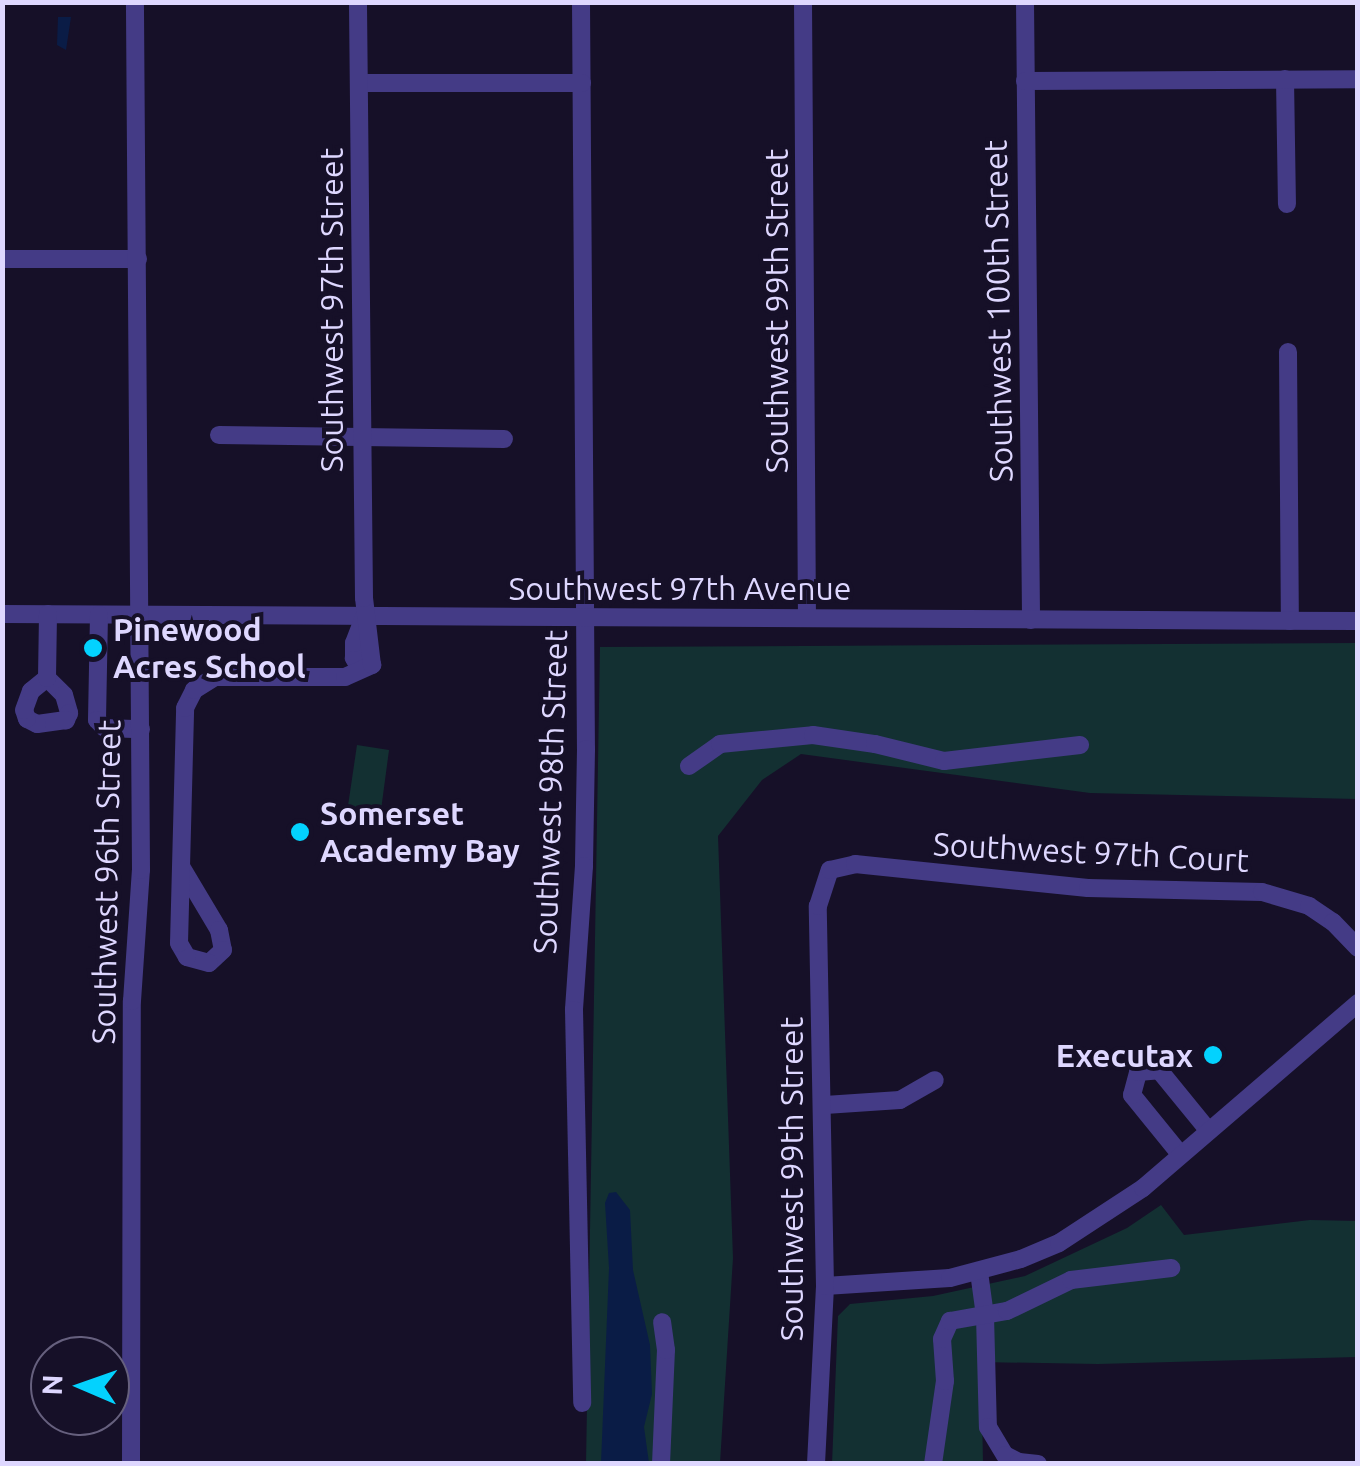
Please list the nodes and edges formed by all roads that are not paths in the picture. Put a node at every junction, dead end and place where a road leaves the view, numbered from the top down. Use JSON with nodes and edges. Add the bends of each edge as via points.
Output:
{"nodes":[{"id":1,"x":136,"y":2,"type":"edge"},
{"id":2,"x":358,"y":2,"type":"edge"},
{"id":3,"x":582,"y":2,"type":"edge"},
{"id":4,"x":803,"y":2,"type":"edge"},
{"id":5,"x":1025,"y":2,"type":"edge"},
{"id":6,"x":1285,"y":79,"type":"junction"},
{"id":7,"x":1358,"y":79,"type":"edge"},
{"id":8,"x":1025,"y":81,"type":"junction"},
{"id":9,"x":359,"y":83,"type":"junction"},
{"id":10,"x":582,"y":83,"type":"junction"},
{"id":11,"x":1287,"y":204,"type":"dead end"},
{"id":12,"x":2,"y":258,"type":"edge"},
{"id":13,"x":138,"y":259,"type":"junction"},
{"id":14,"x":1288,"y":352,"type":"dead end"},
{"id":15,"x":219,"y":435,"type":"dead end"},
{"id":16,"x":362,"y":438,"type":"junction"},
{"id":17,"x":504,"y":438,"type":"dead end"},
{"id":18,"x":2,"y":614,"type":"edge"},
{"id":19,"x":48,"y":614,"type":"junction"},
{"id":20,"x":99,"y":615,"type":"junction"},
{"id":21,"x":141,"y":615,"type":"junction"},
{"id":22,"x":364,"y":617,"type":"junction"},
{"id":23,"x":585,"y":617,"type":"junction"},
{"id":24,"x":808,"y":618,"type":"junction"},
{"id":25,"x":1031,"y":620,"type":"junction"},
{"id":26,"x":1290,"y":621,"type":"junction"},
{"id":27,"x":1358,"y":621,"type":"edge"},
{"id":28,"x":47,"y":678,"type":"junction"},
{"id":29,"x":66,"y":720,"type":"junction"},
{"id":30,"x":102,"y":726,"type":"junction"},
{"id":31,"x":141,"y":730,"type":"junction"},
{"id":32,"x":1080,"y":745,"type":"dead end"},
{"id":33,"x":690,"y":766,"type":"dead end"},
{"id":34,"x":182,"y":868,"type":"junction"},
{"id":35,"x":820,"y":894,"type":"joint"},
{"id":36,"x":1358,"y":948,"type":"edge"},
{"id":37,"x":1358,"y":1003,"type":"edge"},
{"id":38,"x":935,"y":1080,"type":"dead end"},
{"id":39,"x":825,"y":1106,"type":"junction"},
{"id":40,"x":1208,"y":1130,"type":"junction"},
{"id":41,"x":1180,"y":1154,"type":"junction"},
{"id":42,"x":1171,"y":1268,"type":"dead end"},
{"id":43,"x":979,"y":1272,"type":"junction"},
{"id":44,"x":826,"y":1286,"type":"junction"},
{"id":45,"x":985,"y":1316,"type":"junction"},
{"id":46,"x":662,"y":1322,"type":"dead end"},
{"id":47,"x":582,"y":1404,"type":"dead end"},
{"id":48,"x":131,"y":1464,"type":"edge"},
{"id":49,"x":662,"y":1464,"type":"edge"},
{"id":50,"x":816,"y":1464,"type":"edge"},
{"id":51,"x":934,"y":1464,"type":"edge"},
{"id":52,"x":1038,"y":1464,"type":"edge"}],
"edges":[{"from":1,"to":13,"type":"street","name":"Southwest 96th Street"},
{"from":2,"to":9,"type":"street","name":"Southwest 97th Street"},
{"from":3,"to":10,"type":"street","name":"Southwest 98th Street"},
{"from":4,"to":24,"type":"street","name":"Southwest 99th Street"},
{"from":5,"to":8,"type":"street","name":"Southwest 100th Street"},
{"from":6,"to":7,"type":"street"},
{"from":6,"to":8,"type":"street"},
{"from":6,"to":11,"type":"street"},
{"from":8,"to":25,"type":"street","name":"Southwest 100th Street"},
{"from":9,"to":10,"type":"street"},
{"from":9,"to":16,"type":"street","name":"Southwest 97th Street"},
{"from":10,"to":23,"type":"street","name":"Southwest 98th Street"},
{"from":12,"to":13,"type":"street"},
{"from":13,"to":21,"type":"street","name":"Southwest 96th Street"},
{"from":14,"to":26,"type":"street"},
{"from":15,"to":16,"type":"street"},
{"from":16,"to":17,"type":"street"},
{"from":16,"to":22,"type":"street","name":"Southwest 97th Street"},
{"from":18,"to":19,"type":"street","name":"Southwest 97th Avenue"},
{"from":19,"to":20,"type":"street","name":"Southwest 97th Avenue"},
{"from":19,"to":28,"type":"street"},
{"from":20,"to":21,"type":"street","name":"Southwest 97th Avenue"},
{"from":20,"to":30,"type":"street"},
{"from":21,"to":22,"type":"street","name":"Southwest 97th Avenue"},
{"from":21,"to":31,"type":"street","name":"Southwest 96th Street"},
{"from":22,"to":23,"type":"street","name":"Southwest 97th Avenue"},
{"from":22,"to":34,"type":"street","name":"Southwest 97th Street","via":[[372,665],[345,677],[215,677],[194,690],[185,708]]},
{"from":23,"to":24,"type":"street","name":"Southwest 97th Avenue"},
{"from":23,"to":47,"type":"street","name":"Southwest 98th Street","via":[[584,866],[574,1010]]},
{"from":24,"to":25,"type":"street","name":"Southwest 97th Avenue"},
{"from":25,"to":26,"type":"street","name":"Southwest 97th Avenue"},
{"from":26,"to":27,"type":"street","name":"Southwest 97th Avenue"},
{"from":28,"to":29,"type":"street","via":[[69,706]]},
{"from":28,"to":29,"type":"street","via":[[28,696],[24,716],[44,725]]},
{"from":29,"to":30,"type":"street"},
{"from":30,"to":31,"type":"street"},
{"from":31,"to":48,"type":"street","name":"Southwest 96th Street","via":[[132,1001]]},
{"from":32,"to":33,"type":"street","via":[[944,761],[813,735],[726,742]]},
{"from":34,"to":34,"type":"street","via":[[179,944],[186,957],[209,963],[223,950],[218,930]]},
{"from":35,"to":36,"type":"street","name":"Southwest 97th Court","via":[[830,870],[848,863],[1088,888],[1262,892],[1310,906]]},
{"from":35,"to":39,"type":"street","name":"Southwest 99th Street"},
{"from":37,"to":40,"type":"street"},
{"from":38,"to":39,"type":"street","via":[[900,1100]]},
{"from":39,"to":44,"type":"street","name":"Southwest 99th Street"},
{"from":40,"to":41,"type":"street"},
{"from":40,"to":41,"type":"street","via":[[1159,1070],[1138,1072],[1132,1095]]},
{"from":41,"to":43,"type":"street","via":[[1082,1230]]},
{"from":42,"to":45,"type":"street","via":[[1071,1280]]},
{"from":43,"to":44,"type":"street","via":[[928,1282]]},
{"from":43,"to":45,"type":"street"},
{"from":44,"to":50,"type":"street","name":"Southwest 99th Street"},
{"from":45,"to":51,"type":"street","via":[[944,1327],[945,1382]]},
{"from":45,"to":52,"type":"street","via":[[992,1436],[1013,1460]]},
{"from":46,"to":49,"type":"street"}]}
